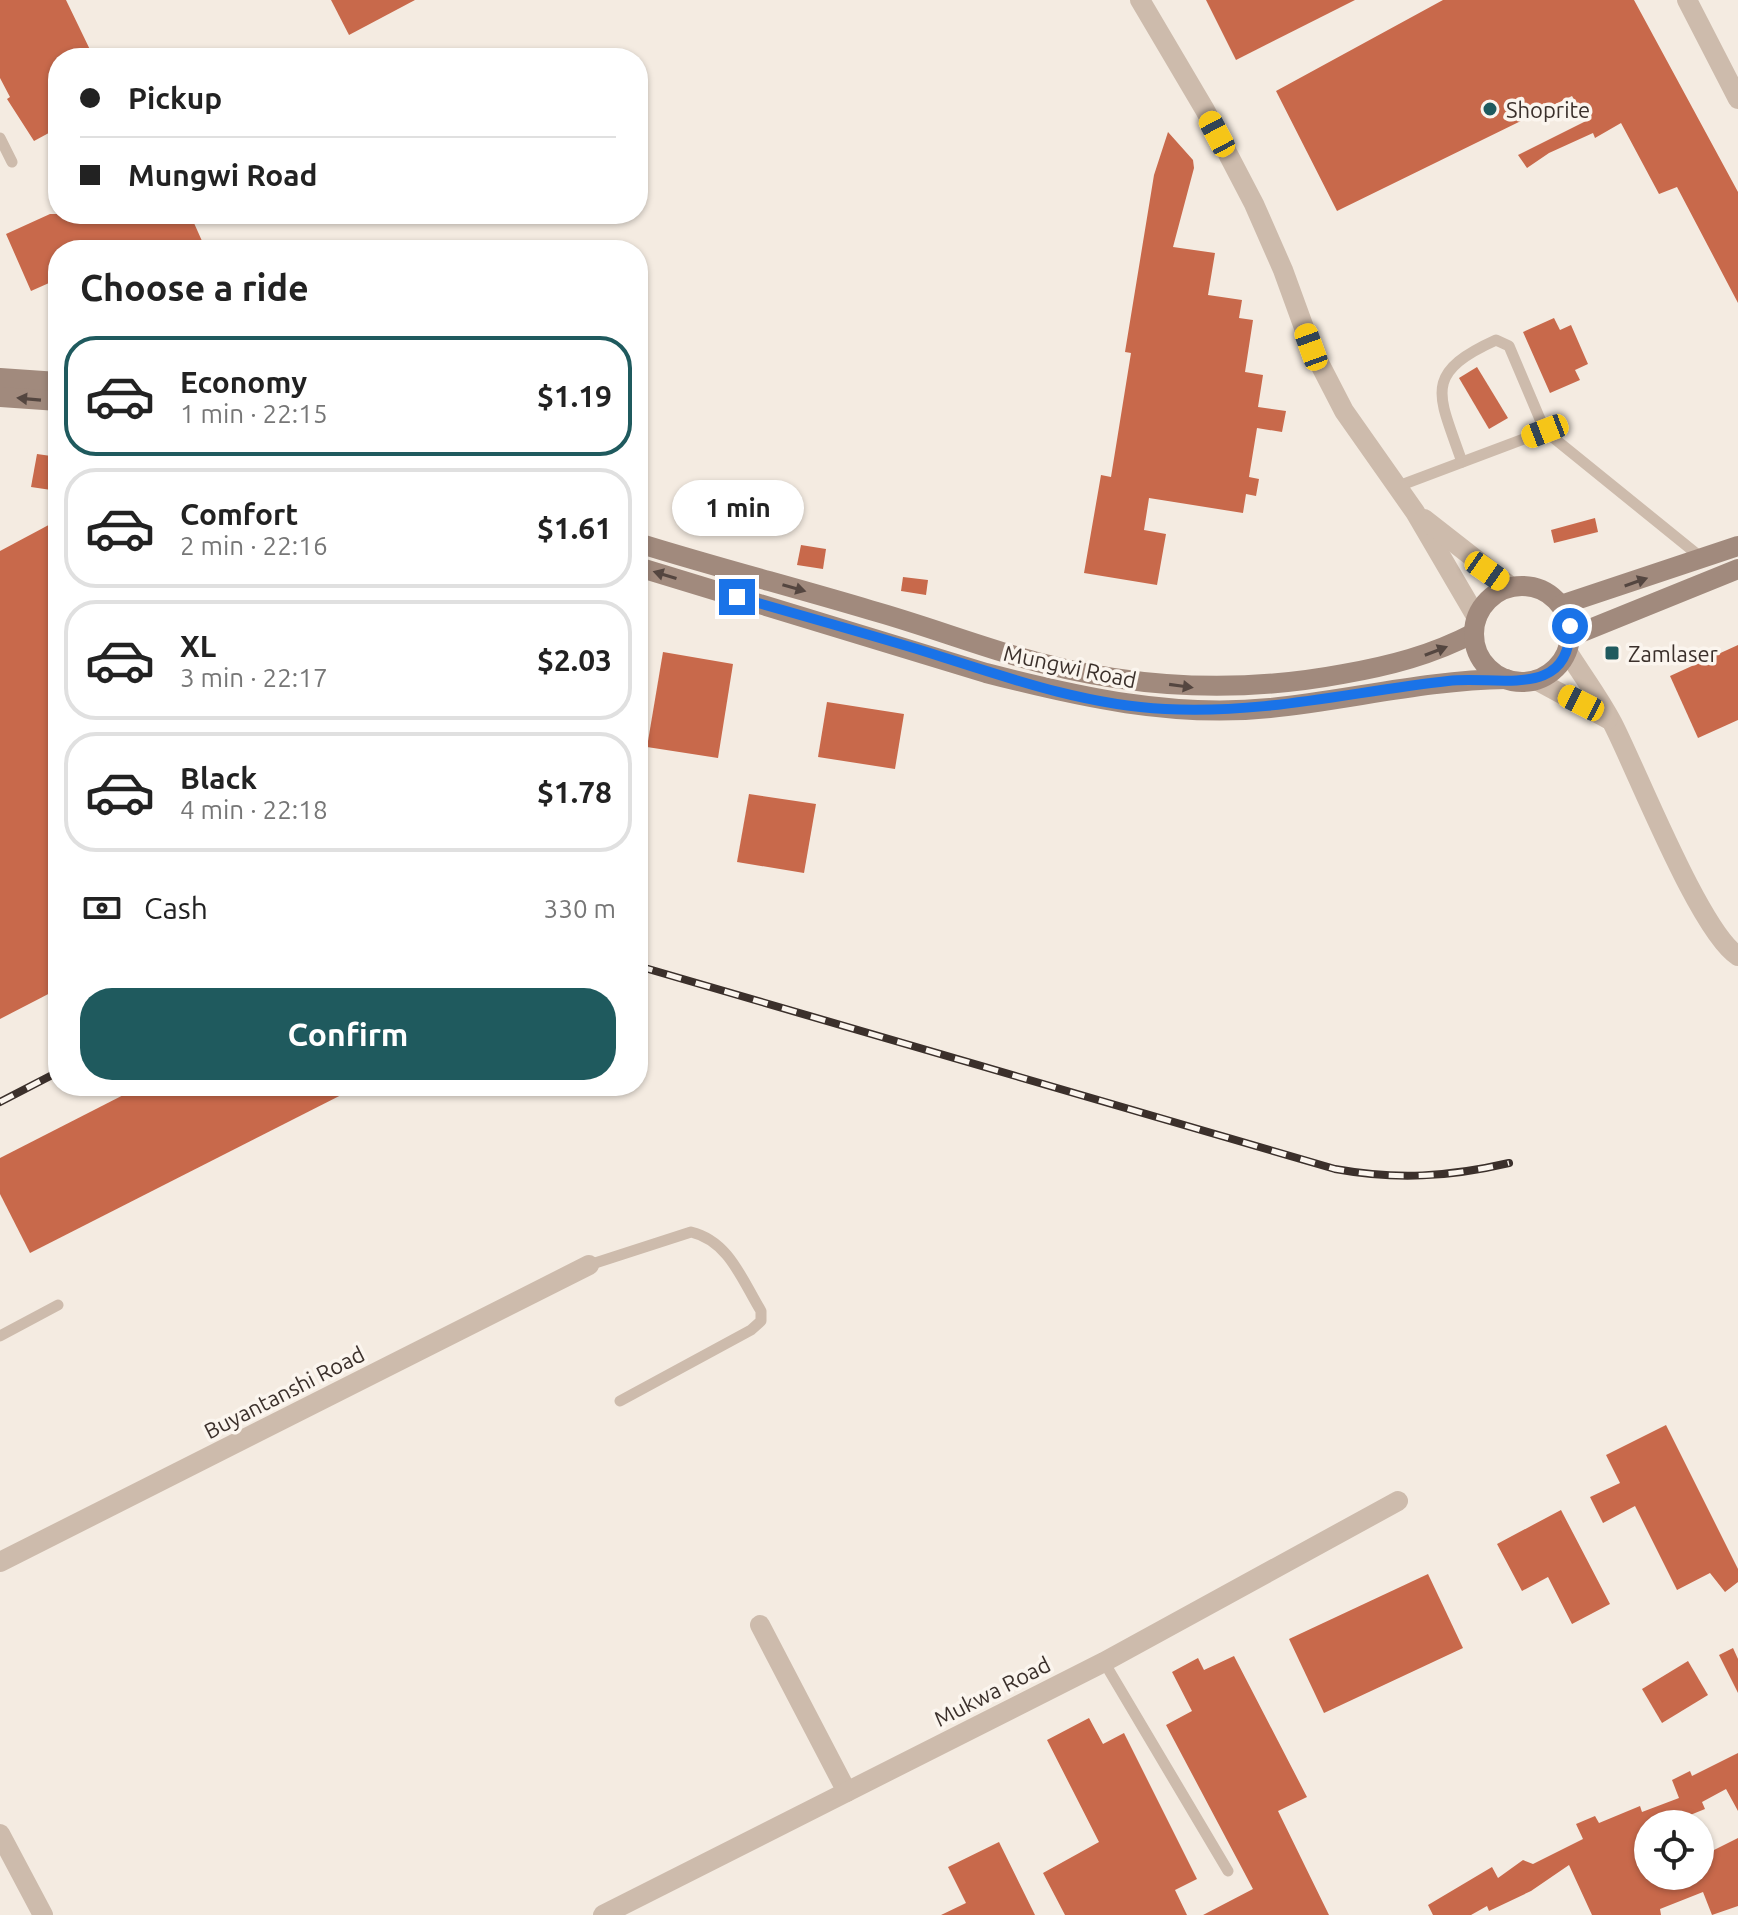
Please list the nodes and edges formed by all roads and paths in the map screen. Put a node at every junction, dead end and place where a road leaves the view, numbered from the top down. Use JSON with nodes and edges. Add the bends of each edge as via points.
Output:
{"nodes":[{"id":1,"x":1140,"y":0,"type":"edge"},
{"id":2,"x":1687,"y":0,"type":"edge"},
{"id":3,"x":1738,"y":99,"type":"edge"},
{"id":4,"x":0,"y":138,"type":"edge"},
{"id":5,"x":12,"y":162,"type":"dead end"},
{"id":6,"x":0,"y":378,"type":"edge"},
{"id":7,"x":48,"y":381,"type":"edge"},
{"id":8,"x":0,"y":397,"type":"edge"},
{"id":9,"x":48,"y":400,"type":"edge"},
{"id":10,"x":1545,"y":431,"type":"junction"},
{"id":11,"x":1462,"y":462,"type":"junction"},
{"id":12,"x":1396,"y":487,"type":"junction"},
{"id":13,"x":1415,"y":512,"type":"junction"},
{"id":14,"x":648,"y":546,"type":"edge"},
{"id":15,"x":1738,"y":546,"type":"edge"},
{"id":16,"x":1703,"y":559,"type":"junction"},
{"id":17,"x":714,"y":567,"type":"junction"},
{"id":18,"x":1738,"y":569,"type":"edge"},
{"id":19,"x":648,"y":570,"type":"edge"},
{"id":20,"x":1511,"y":587,"type":"junction"},
{"id":21,"x":706,"y":588,"type":"junction"},
{"id":22,"x":1561,"y":605,"type":"junction"},
{"id":23,"x":1476,"y":625,"type":"junction"},
{"id":24,"x":1569,"y":644,"type":"junction"},
{"id":25,"x":1506,"y":679,"type":"junction"},
{"id":26,"x":1536,"y":680,"type":"junction"},
{"id":27,"x":1612,"y":721,"type":"junction"},
{"id":28,"x":1738,"y":956,"type":"edge"},
{"id":29,"x":589,"y":1265,"type":"joint"},
{"id":30,"x":58,"y":1305,"type":"dead end"},
{"id":31,"x":0,"y":1336,"type":"edge"},
{"id":32,"x":620,"y":1401,"type":"dead end"},
{"id":33,"x":1398,"y":1501,"type":"dead end"},
{"id":34,"x":0,"y":1562,"type":"edge"},
{"id":35,"x":760,"y":1625,"type":"dead end"},
{"id":36,"x":1104,"y":1662,"type":"junction"},
{"id":37,"x":847,"y":1792,"type":"junction"},
{"id":38,"x":0,"y":1834,"type":"edge"},
{"id":39,"x":1228,"y":1871,"type":"dead end"},
{"id":40,"x":43,"y":1915,"type":"edge"},
{"id":41,"x":603,"y":1915,"type":"edge"}],
"edges":[{"from":1,"to":12,"type":"street","via":[[1254,204],[1311,347],[1344,411]]},
{"from":2,"to":3,"type":"street"},
{"from":4,"to":5,"type":"lane"},
{"from":6,"to":7,"type":"main road"},
{"from":9,"to":8,"type":"main road","one_way":true},
{"from":10,"to":11,"type":"lane"},
{"from":10,"to":11,"type":"lane","via":[[1509,346],[1496,340],[1464,354],[1444,375],[1441,400]]},
{"from":10,"to":16,"type":"lane"},
{"from":11,"to":12,"type":"lane"},
{"from":12,"to":13,"type":"street"},
{"from":13,"to":20,"type":"street"},
{"from":13,"to":23,"type":"street"},
{"from":14,"to":17,"type":"main road","name":"Mungwi Road"},
{"from":15,"to":16,"type":"main road"},
{"from":22,"to":16,"type":"main road","one_way":true},
{"from":17,"to":21,"type":"main road"},
{"from":17,"to":23,"type":"main road","name":"Mungwi Road","one_way":true,"via":[[1050,665],[1191,687],[1239,688],[1369,670],[1431,654]]},
{"from":18,"to":24,"type":"main road"},
{"from":21,"to":19,"type":"main road","name":"Mungwi Road","one_way":true},
{"from":20,"to":22,"type":"main road","via":[[1539,589]]},
{"from":20,"to":23,"type":"main road","via":[[1490,598]]},
{"from":21,"to":25,"type":"main road","name":"Mungwi Road","via":[[986,673],[1161,709],[1267,708],[1435,682]]},
{"from":22,"to":24,"type":"main road"},
{"from":23,"to":25,"type":"main road","via":[[1476,645],[1486,666]]},
{"from":24,"to":26,"type":"main road","via":[[1549,673]]},
{"from":24,"to":27,"type":"street"},
{"from":25,"to":26,"type":"main road"},
{"from":26,"to":27,"type":"street"},
{"from":27,"to":28,"type":"street","via":[[1699,903],[1716,933]]},
{"from":29,"to":32,"type":"lane","via":[[691,1232],[699,1234],[720,1244],[761,1311],[761,1321],[751,1330]]},
{"from":29,"to":34,"type":"street","name":"Buyantanshi Road"},
{"from":30,"to":31,"type":"lane"},
{"from":33,"to":36,"type":"street","name":"Mukwa Road"},
{"from":35,"to":37,"type":"street"},
{"from":36,"to":37,"type":"street","name":"Mukwa Road"},
{"from":36,"to":39,"type":"lane"},
{"from":37,"to":41,"type":"street","name":"Mukwa Road"},
{"from":38,"to":40,"type":"street"}]}
